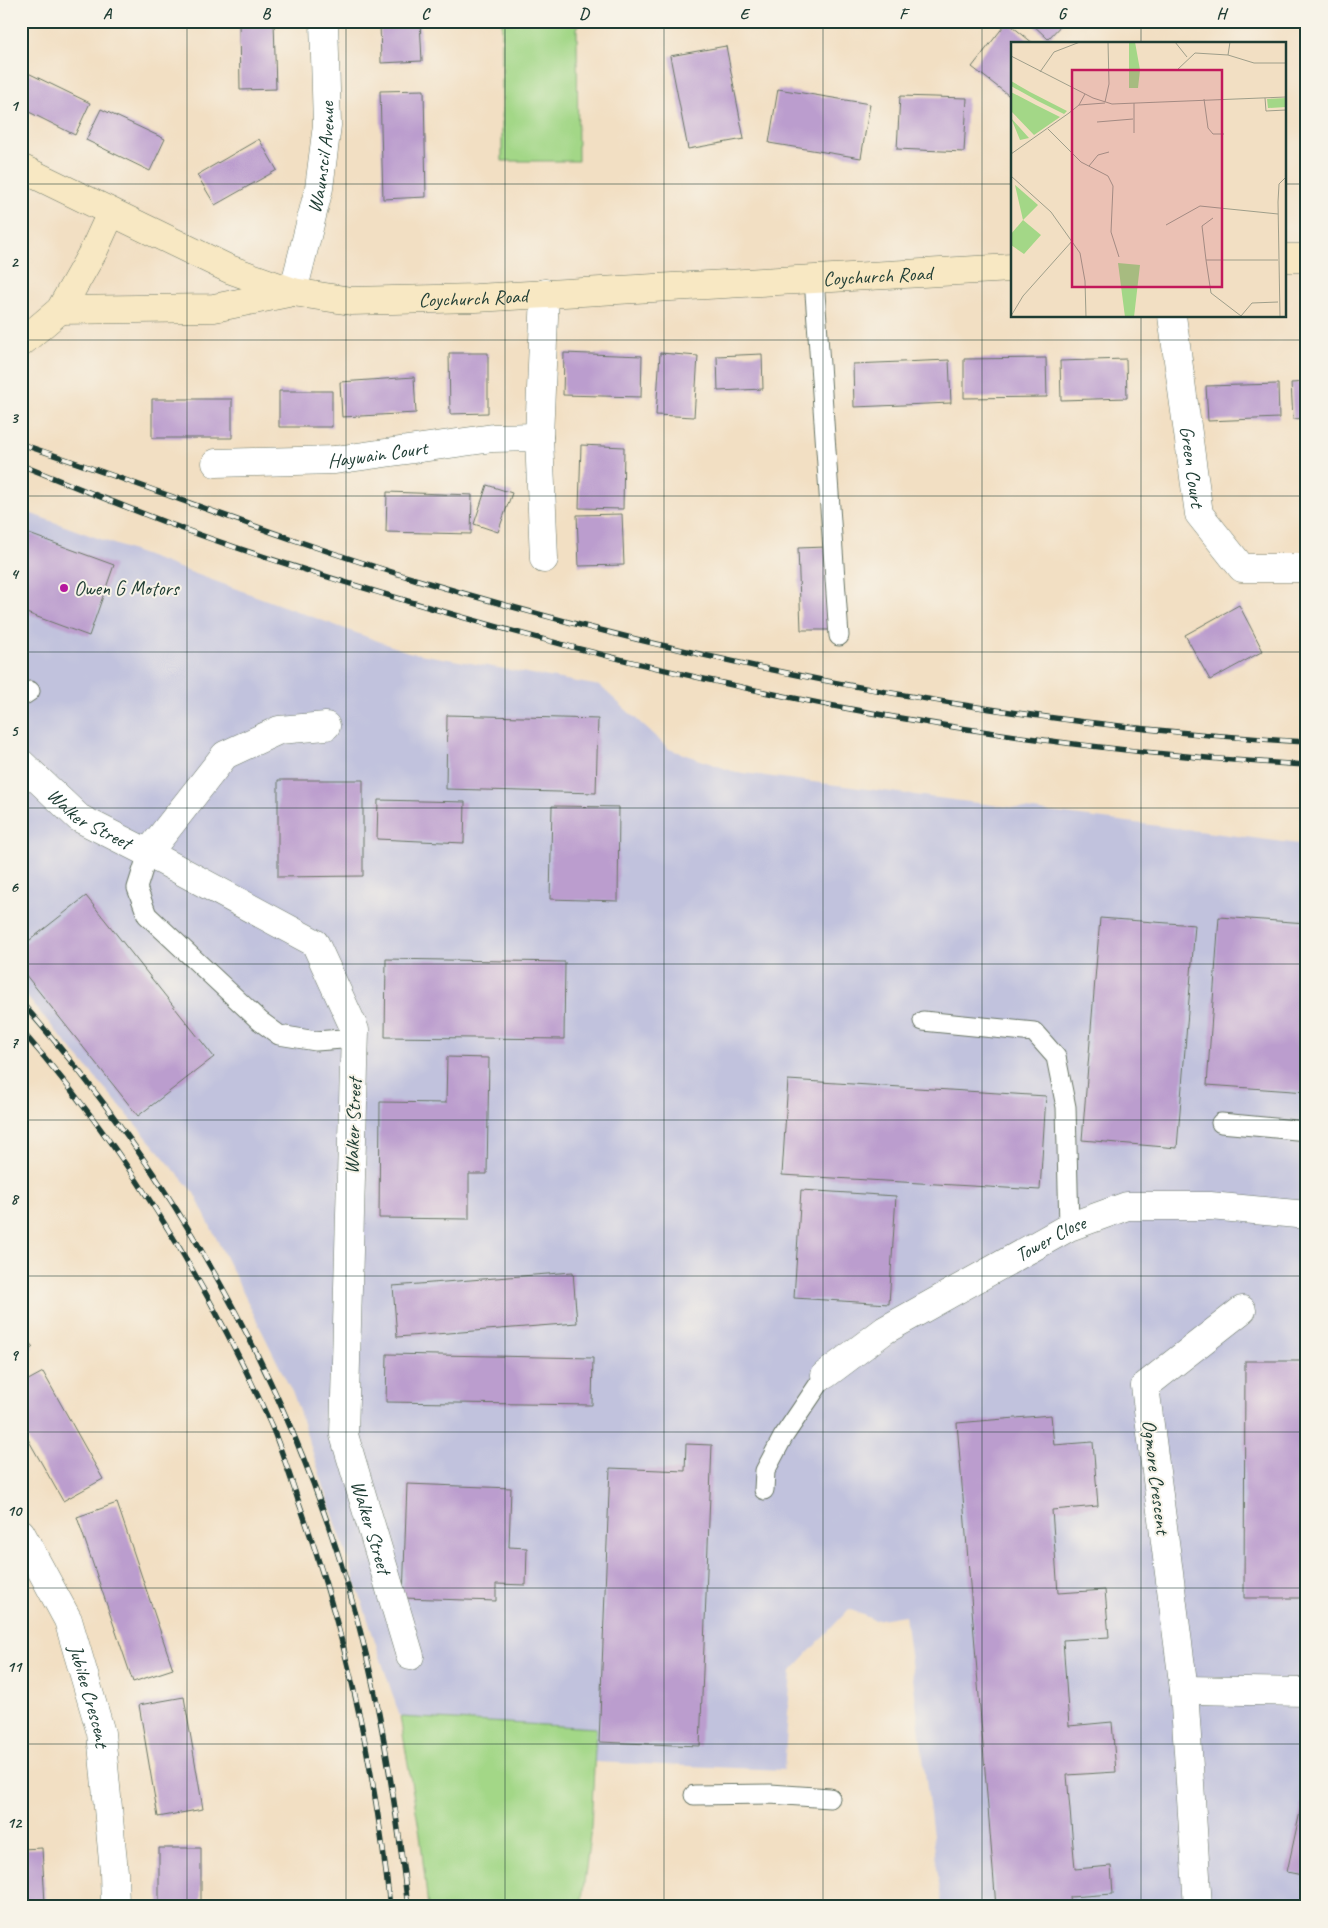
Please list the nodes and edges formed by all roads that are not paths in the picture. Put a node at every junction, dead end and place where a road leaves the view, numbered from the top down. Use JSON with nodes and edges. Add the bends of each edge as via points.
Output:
{"nodes":[{"id":1,"x":324,"y":21,"type":"edge"},
{"id":2,"x":21,"y":168,"type":"edge"},
{"id":3,"x":111,"y":213,"type":"junction"},
{"id":4,"x":1286,"y":258,"type":"edge"},
{"id":5,"x":1307,"y":258,"type":"edge"},
{"id":6,"x":1011,"y":268,"type":"edge"},
{"id":7,"x":814,"y":279,"type":"junction"},
{"id":8,"x":293,"y":292,"type":"junction"},
{"id":9,"x":545,"y":293,"type":"junction"},
{"id":10,"x":60,"y":310,"type":"junction"},
{"id":11,"x":1172,"y":318,"type":"edge"},
{"id":12,"x":21,"y":343,"type":"edge"},
{"id":13,"x":539,"y":437,"type":"junction"},
{"id":14,"x":216,"y":463,"type":"dead end"},
{"id":15,"x":544,"y":559,"type":"dead end"},
{"id":16,"x":1307,"y":568,"type":"edge"},
{"id":17,"x":839,"y":636,"type":"dead end"},
{"id":18,"x":326,"y":726,"type":"dead end"},
{"id":19,"x":21,"y":763,"type":"edge"},
{"id":20,"x":148,"y":853,"type":"junction"},
{"id":21,"x":923,"y":1021,"type":"dead end"},
{"id":22,"x":355,"y":1038,"type":"junction"},
{"id":23,"x":1221,"y":1123,"type":"dead end"},
{"id":24,"x":1307,"y":1131,"type":"edge"},
{"id":25,"x":1307,"y":1215,"type":"edge"},
{"id":26,"x":1069,"y":1227,"type":"junction"},
{"id":27,"x":1242,"y":1310,"type":"dead end"},
{"id":28,"x":825,"y":1374,"type":"joint"},
{"id":29,"x":764,"y":1490,"type":"dead end"},
{"id":30,"x":21,"y":1533,"type":"edge"},
{"id":31,"x":410,"y":1656,"type":"dead end"},
{"id":32,"x":1184,"y":1690,"type":"junction"},
{"id":33,"x":1307,"y":1692,"type":"edge"},
{"id":34,"x":694,"y":1795,"type":"dead end"},
{"id":35,"x":830,"y":1798,"type":"dead end"},
{"id":36,"x":115,"y":1907,"type":"edge"},
{"id":37,"x":1198,"y":1907,"type":"edge"}],
"edges":[{"from":1,"to":8,"type":"street","name":"Waunscil Avenue","via":[[327,125],[319,188]]},
{"from":2,"to":3,"type":"main road","name":"Coychurch Road"},
{"from":3,"to":8,"type":"main road","name":"Coychurch Road","via":[[229,270]]},
{"from":3,"to":10,"type":"main road"},
{"from":4,"to":5,"type":"main road"},
{"from":6,"to":7,"type":"main road","name":"Coychurch Road"},
{"from":7,"to":9,"type":"main road","name":"Coychurch Road"},
{"from":7,"to":17,"type":"lane"},
{"from":8,"to":9,"type":"main road","name":"Coychurch Road","via":[[351,301]]},
{"from":8,"to":10,"type":"main road","via":[[214,308]]},
{"from":9,"to":13,"type":"street"},
{"from":10,"to":12,"type":"main road"},
{"from":11,"to":16,"type":"street","name":"Green Court","via":[[1199,514],[1242,568]]},
{"from":13,"to":14,"type":"street","name":"Haywain Court","via":[[493,438],[335,460]]},
{"from":13,"to":15,"type":"street"},
{"from":18,"to":20,"type":"street","via":[[279,730],[225,755]]},
{"from":19,"to":20,"type":"street","name":"Walker Street","via":[[79,818]]},
{"from":20,"to":22,"type":"street","name":"Walker Street","via":[[315,943],[355,1030]]},
{"from":20,"to":22,"type":"lane","via":[[137,888],[146,915],[260,1021],[279,1035],[316,1041]]},
{"from":21,"to":26,"type":"lane","via":[[1034,1032],[1056,1057],[1066,1108]]},
{"from":22,"to":31,"type":"street","name":"Walker Street","via":[[344,1435]]},
{"from":23,"to":24,"type":"lane"},
{"from":25,"to":26,"type":"street","name":"Tower Close","via":[[1210,1206],[1127,1206]]},
{"from":26,"to":28,"type":"street","name":"Tower Close","via":[[884,1330]]},
{"from":27,"to":32,"type":"street","name":"Ogmore Crescent","via":[[1144,1386]]},
{"from":28,"to":29,"type":"lane","via":[[778,1446],[765,1471]]},
{"from":30,"to":36,"type":"street","name":"Jubilee Crescent","via":[[68,1620],[101,1733]]},
{"from":32,"to":33,"type":"street"},
{"from":32,"to":37,"type":"street","name":"Ogmore Crescent"},
{"from":34,"to":35,"type":"lane","via":[[770,1794]]}]}
